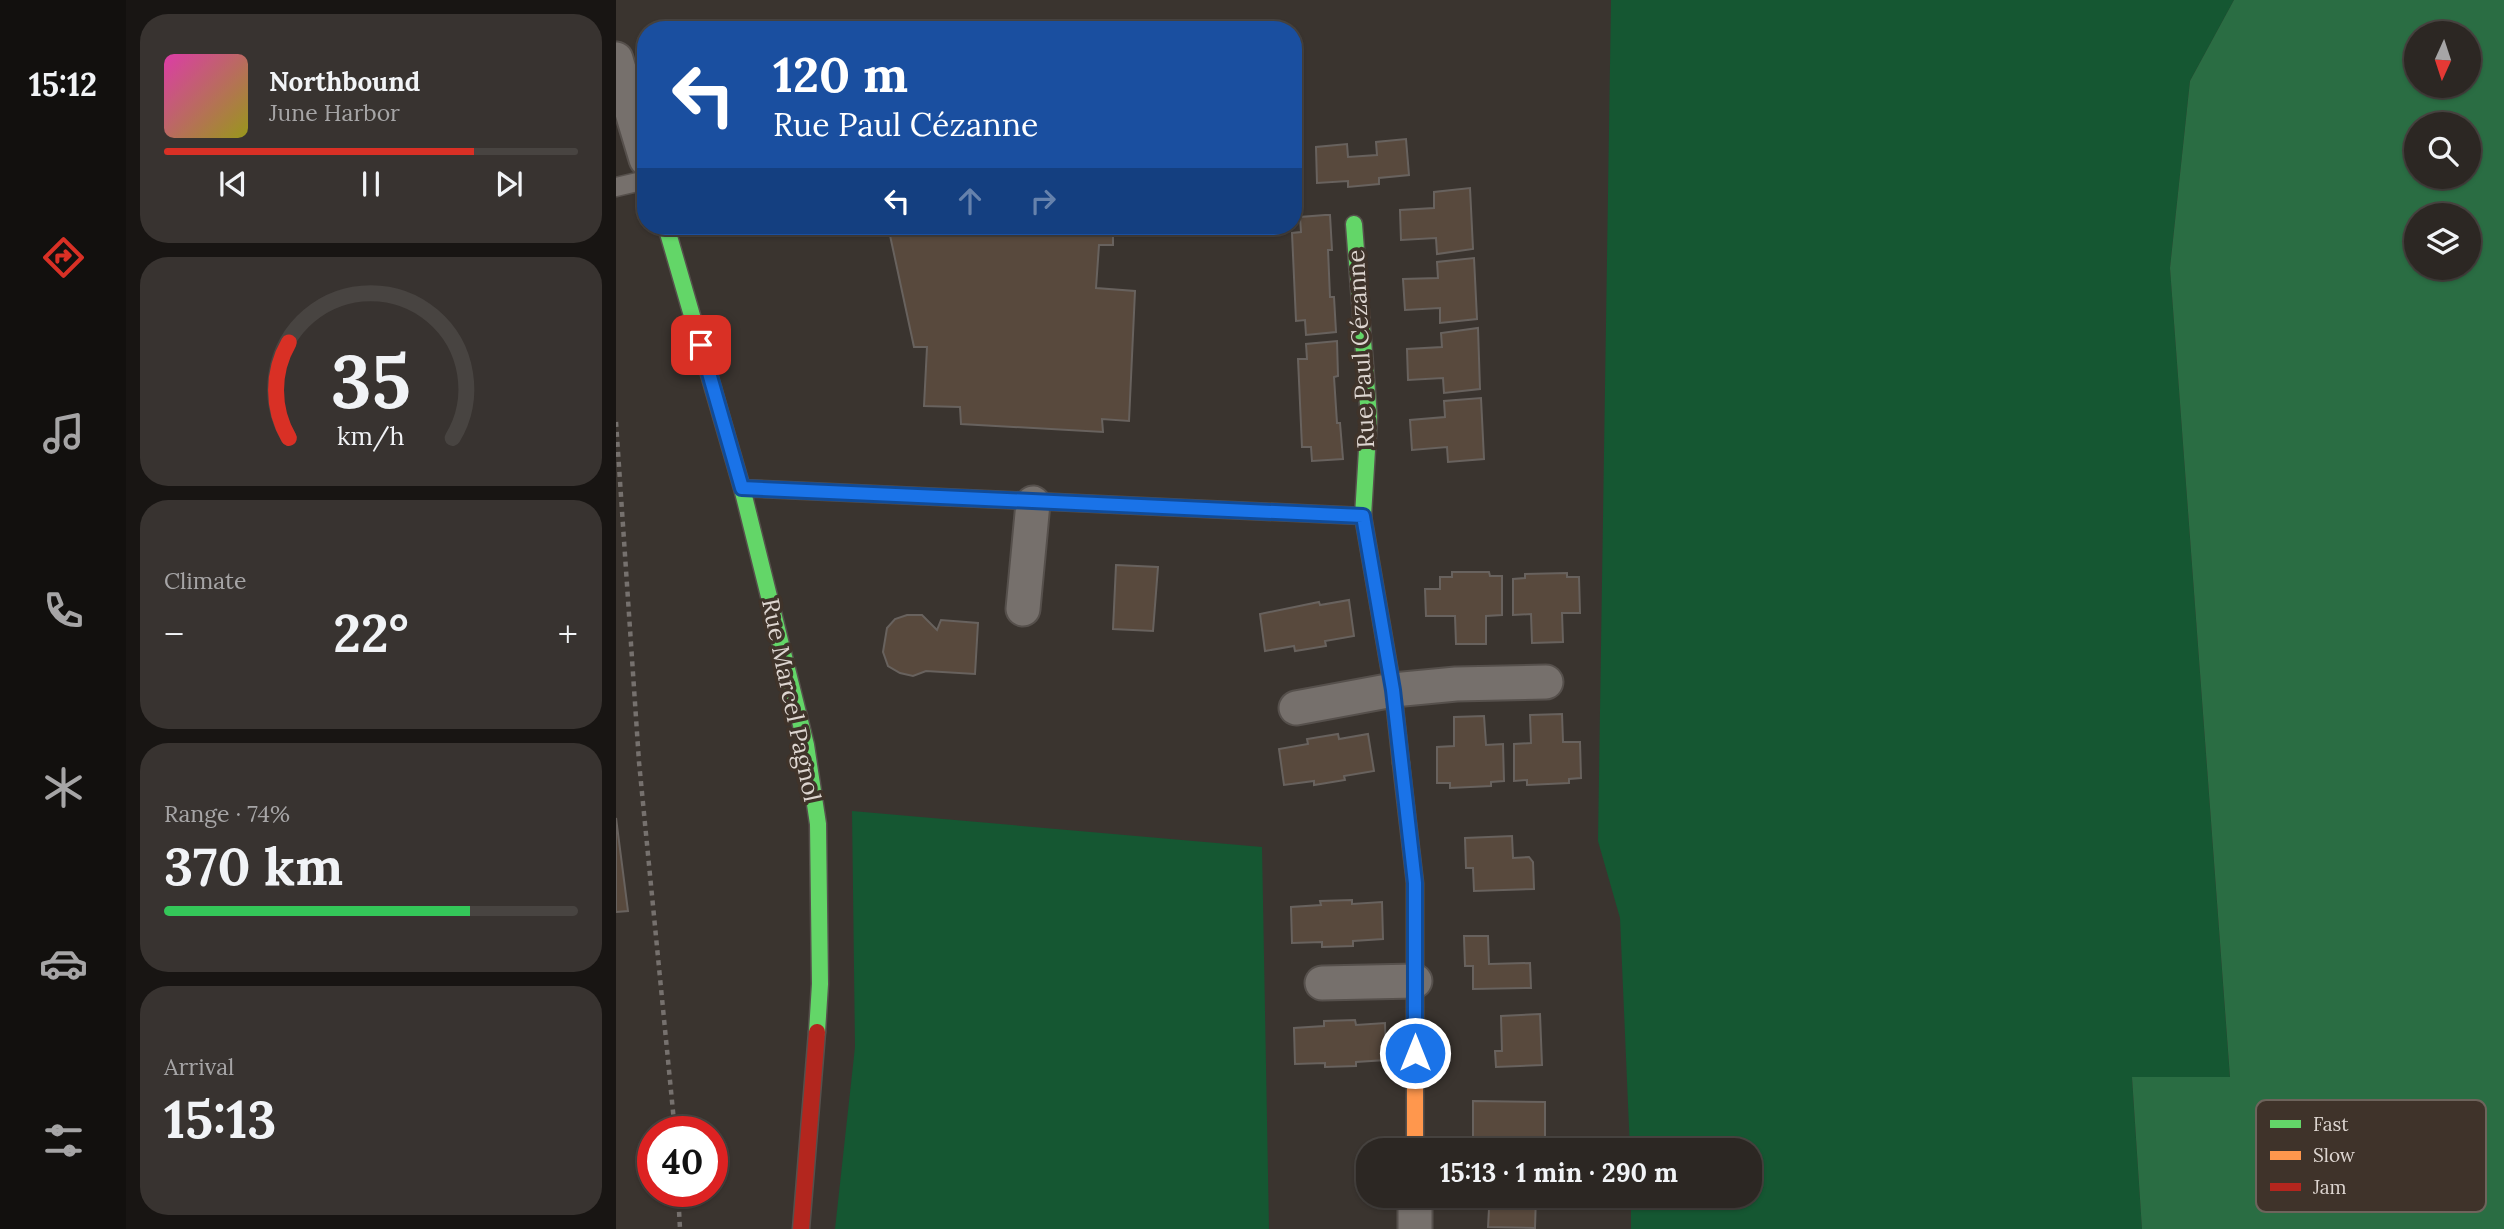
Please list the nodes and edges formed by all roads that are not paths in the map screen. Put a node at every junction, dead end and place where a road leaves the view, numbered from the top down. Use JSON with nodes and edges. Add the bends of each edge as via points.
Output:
{"nodes":[{"id":1,"x":616,"y":59,"type":"edge"},
{"id":2,"x":637,"y":129,"type":"edge"},
{"id":3,"x":637,"y":182,"type":"edge"},
{"id":4,"x":616,"y":187,"type":"edge"},
{"id":5,"x":1354,"y":224,"type":"dead end"},
{"id":6,"x":669,"y":235,"type":"edge"},
{"id":7,"x":742,"y":488,"type":"junction"},
{"id":8,"x":1032,"y":503,"type":"junction"},
{"id":9,"x":1363,"y":516,"type":"junction"},
{"id":10,"x":1023,"y":609,"type":"dead end"},
{"id":11,"x":1546,"y":682,"type":"dead end"},
{"id":12,"x":1393,"y":690,"type":"junction"},
{"id":13,"x":1296,"y":708,"type":"dead end"},
{"id":14,"x":1415,"y":981,"type":"junction"},
{"id":15,"x":1322,"y":983,"type":"dead end"},
{"id":16,"x":1415,"y":1138,"type":"edge"},
{"id":17,"x":1415,"y":1208,"type":"edge"},
{"id":18,"x":801,"y":1229,"type":"edge"},
{"id":19,"x":1415,"y":1229,"type":"edge"}],
"edges":[{"from":1,"to":2,"type":"street"},
{"from":3,"to":4,"type":"lane"},
{"from":5,"to":9,"type":"street","name":"Rue Paul Cézanne","via":[[1368,417]]},
{"from":6,"to":7,"type":"street","name":"Rue Marcel Pagnol"},
{"from":7,"to":8,"type":"street"},
{"from":7,"to":18,"type":"street","name":"Rue Marcel Pagnol","via":[[806,745],[818,824],[820,984]]},
{"from":8,"to":9,"type":"street"},
{"from":8,"to":10,"type":"street"},
{"from":9,"to":12,"type":"street","name":"Rue Paul Cézanne"},
{"from":11,"to":12,"type":"street"},
{"from":12,"to":13,"type":"street"},
{"from":12,"to":14,"type":"street","name":"Rue Paul Cézanne","via":[[1415,883]]},
{"from":14,"to":15,"type":"street"},
{"from":14,"to":16,"type":"street","name":"Rue Paul Cézanne"},
{"from":17,"to":19,"type":"street"}]}
